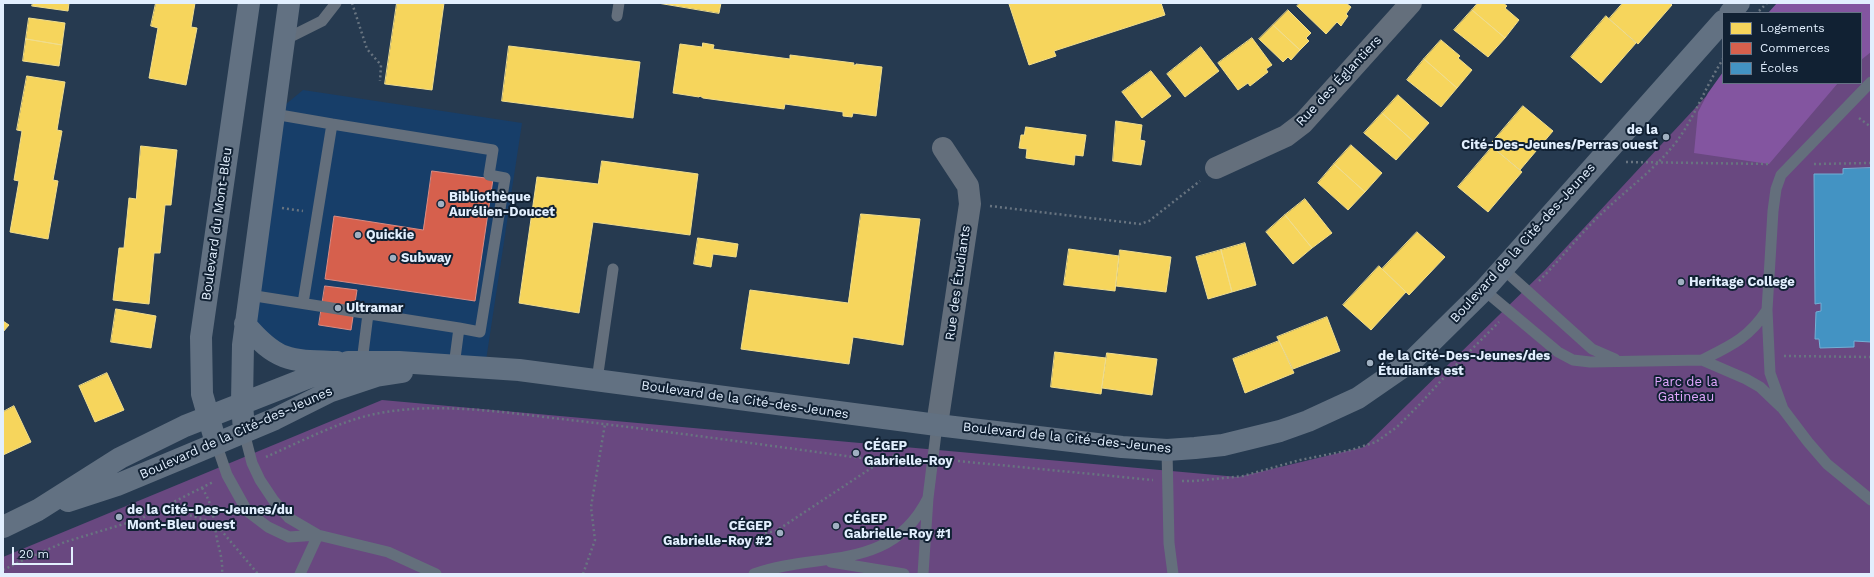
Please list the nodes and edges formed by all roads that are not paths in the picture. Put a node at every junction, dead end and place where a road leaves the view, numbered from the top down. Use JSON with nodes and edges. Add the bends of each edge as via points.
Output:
{"nodes":[{"id":1,"x":249,"y":3,"type":"edge"},
{"id":2,"x":289,"y":3,"type":"edge"},
{"id":3,"x":336,"y":3,"type":"edge"},
{"id":4,"x":619,"y":3,"type":"edge"},
{"id":5,"x":1411,"y":3,"type":"edge"},
{"id":6,"x":1739,"y":3,"type":"edge"},
{"id":7,"x":1731,"y":12,"type":"edge"},
{"id":8,"x":618,"y":16,"type":"dead end"},
{"id":9,"x":1722,"y":22,"type":"edge"},
{"id":10,"x":284,"y":40,"type":"junction"},
{"id":11,"x":1871,"y":82,"type":"edge"},
{"id":12,"x":274,"y":114,"type":"junction"},
{"id":13,"x":332,"y":124,"type":"junction"},
{"id":14,"x":943,"y":148,"type":"dead end"},
{"id":15,"x":1216,"y":168,"type":"road end"},
{"id":16,"x":613,"y":269,"type":"dead end"},
{"id":17,"x":1502,"y":270,"type":"junction"},
{"id":18,"x":1484,"y":290,"type":"junction"},
{"id":19,"x":249,"y":295,"type":"junction"},
{"id":20,"x":303,"y":303,"type":"junction"},
{"id":21,"x":1768,"y":310,"type":"junction"},
{"id":22,"x":368,"y":314,"type":"junction"},
{"id":23,"x":245,"y":324,"type":"junction"},
{"id":24,"x":459,"y":328,"type":"junction"},
{"id":25,"x":1702,"y":360,"type":"junction"},
{"id":26,"x":1622,"y":361,"type":"junction"},
{"id":27,"x":355,"y":362,"type":"junction"},
{"id":28,"x":445,"y":366,"type":"junction"},
{"id":29,"x":597,"y":380,"type":"junction"},
{"id":30,"x":242,"y":402,"type":"junction"},
{"id":31,"x":1783,"y":409,"type":"junction"},
{"id":32,"x":207,"y":417,"type":"junction"},
{"id":33,"x":937,"y":425,"type":"junction"},
{"id":34,"x":244,"y":432,"type":"junction"},
{"id":35,"x":216,"y":443,"type":"junction"},
{"id":36,"x":1167,"y":450,"type":"junction"},
{"id":37,"x":928,"y":498,"type":"junction"},
{"id":38,"x":1871,"y":500,"type":"edge"},
{"id":39,"x":38,"y":510,"type":"junction"},
{"id":40,"x":3,"y":527,"type":"edge"},
{"id":41,"x":318,"y":535,"type":"junction"},
{"id":42,"x":824,"y":561,"type":"junction"},
{"id":43,"x":300,"y":574,"type":"edge"},
{"id":44,"x":436,"y":574,"type":"edge"},
{"id":45,"x":754,"y":574,"type":"edge"},
{"id":46,"x":904,"y":574,"type":"edge"},
{"id":47,"x":923,"y":574,"type":"edge"},
{"id":48,"x":1174,"y":574,"type":"edge"}],
"edges":[{"from":1,"to":32,"type":"street","name":"Boulevard du Mont-Bleu","via":[[201,337],[202,394]]},
{"from":2,"to":10,"type":"street"},
{"from":3,"to":10,"type":"lane","via":[[322,21]]},
{"from":4,"to":8,"type":"lane"},
{"from":5,"to":15,"type":"street","name":"Rue des Églantiers","via":[[1303,123],[1286,136]]},
{"from":6,"to":7,"type":"street"},
{"from":9,"to":17,"type":"street","name":"Boulevard de la Cité-des-Jeunes"},
{"from":10,"to":12,"type":"street"},
{"from":11,"to":21,"type":"lane","via":[[1782,175],[1776,189],[1773,212]]},
{"from":12,"to":13,"type":"lane"},
{"from":12,"to":19,"type":"street"},
{"from":13,"to":20,"type":"lane"},
{"from":13,"to":24,"type":"lane","via":[[493,150],[489,175],[505,178],[480,332]]},
{"from":14,"to":33,"type":"street","name":"Rue des Étudiants","via":[[968,186],[970,204]]},
{"from":16,"to":29,"type":"lane"},
{"from":17,"to":18,"type":"street","name":"Boulevard de la Cité-des-Jeunes"},
{"from":17,"to":26,"type":"lane","via":[[1592,349]]},
{"from":18,"to":26,"type":"lane","via":[[1563,355],[1573,360]]},
{"from":18,"to":36,"type":"street","name":"Boulevard de la Cité-des-Jeunes","via":[[1413,360],[1390,377],[1339,407],[1308,421],[1246,439],[1216,446]]},
{"from":19,"to":20,"type":"lane"},
{"from":19,"to":23,"type":"street"},
{"from":20,"to":22,"type":"lane"},
{"from":21,"to":25,"type":"lane","via":[[1745,336]]},
{"from":21,"to":31,"type":"lane","via":[[1770,373]]},
{"from":22,"to":24,"type":"lane"},
{"from":22,"to":27,"type":"lane"},
{"from":23,"to":27,"type":"street","via":[[267,348],[283,357],[312,362]]},
{"from":23,"to":30,"type":"street"},
{"from":24,"to":28,"type":"lane"},
{"from":25,"to":26,"type":"lane"},
{"from":25,"to":31,"type":"lane","via":[[1760,387]]},
{"from":27,"to":28,"type":"street","name":"Boulevard de la Cité-des-Jeunes"},
{"from":27,"to":30,"type":"street","name":"Boulevard de la Cité-des-Jeunes"},
{"from":28,"to":29,"type":"street","name":"Boulevard de la Cité-des-Jeunes","via":[[519,370]]},
{"from":28,"to":34,"type":"street","name":"Boulevard de la Cité-des-Jeunes","via":[[376,376],[331,391]]},
{"from":29,"to":33,"type":"street","name":"Boulevard de la Cité-des-Jeunes"},
{"from":30,"to":32,"type":"street","name":"Boulevard de la Cité-des-Jeunes"},
{"from":30,"to":34,"type":"street"},
{"from":31,"to":38,"type":"lane","via":[[1827,464]]},
{"from":32,"to":35,"type":"street","name":"Boulevard du Mont-Bleu"},
{"from":32,"to":39,"type":"street","name":"Boulevard de la Cité-des-Jeunes","via":[[120,458]]},
{"from":33,"to":36,"type":"street","name":"Boulevard de la Cité-des-Jeunes"},
{"from":33,"to":37,"type":"lane"},
{"from":34,"to":35,"type":"street","name":"Boulevard de la Cité-des-Jeunes"},
{"from":34,"to":41,"type":"lane","via":[[252,463],[274,501],[289,518]]},
{"from":35,"to":39,"type":"street","name":"Boulevard de la Cité-des-Jeunes","via":[[117,485]]},
{"from":35,"to":41,"type":"lane","via":[[227,475],[247,511],[268,527],[289,537]]},
{"from":36,"to":48,"type":"lane","via":[[1169,543]]},
{"from":37,"to":42,"type":"lane","via":[[916,520],[894,539],[870,550]]},
{"from":37,"to":47,"type":"lane"},
{"from":39,"to":40,"type":"street","name":"Boulevard de la Cité-des-Jeunes"},
{"from":41,"to":43,"type":"lane"},
{"from":41,"to":44,"type":"lane","via":[[388,552]]},
{"from":42,"to":45,"type":"lane","via":[[768,569]]},
{"from":42,"to":46,"type":"lane"}]}
